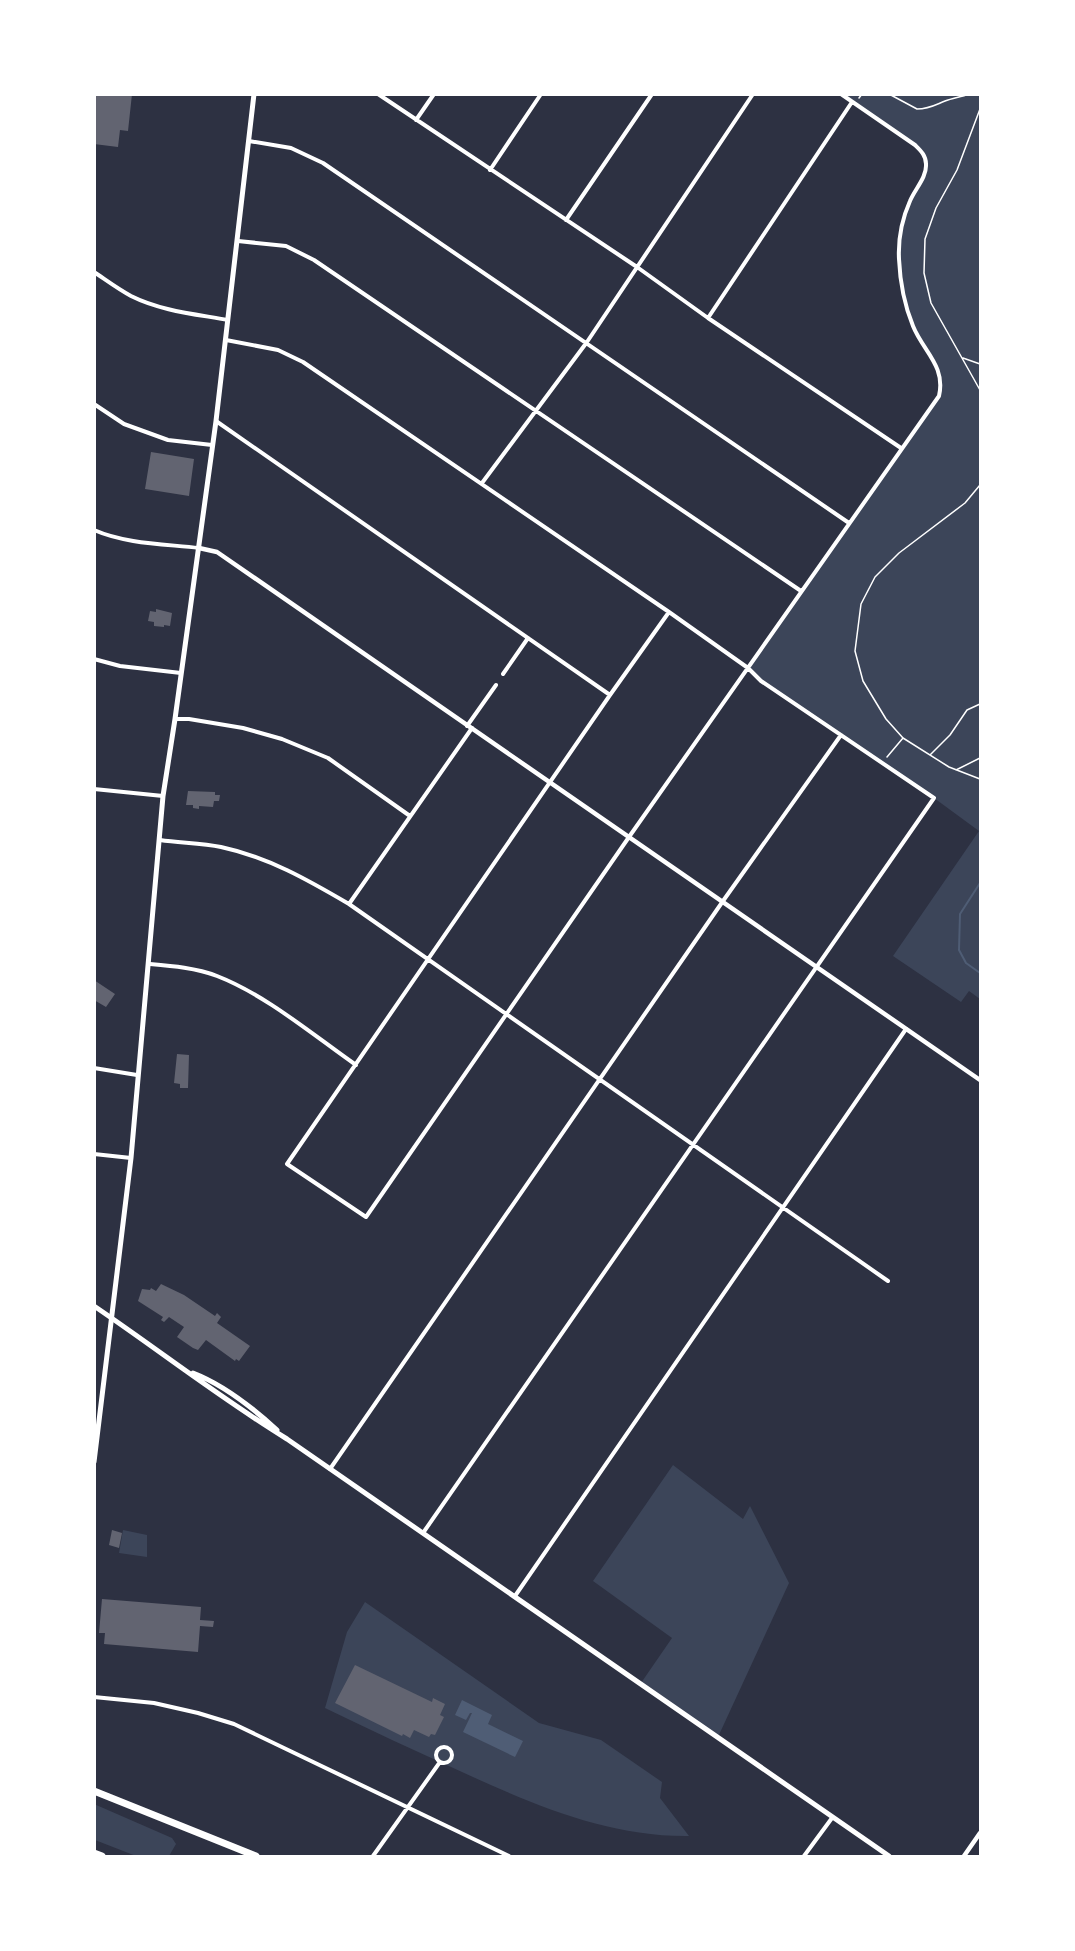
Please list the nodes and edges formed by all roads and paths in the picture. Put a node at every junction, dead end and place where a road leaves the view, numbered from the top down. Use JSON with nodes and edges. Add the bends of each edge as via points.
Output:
{"nodes":[{"id":1,"x":254,"y":94,"type":"edge"},
{"id":2,"x":378,"y":94,"type":"edge"},
{"id":3,"x":434,"y":94,"type":"edge"},
{"id":4,"x":541,"y":94,"type":"edge"},
{"id":5,"x":652,"y":94,"type":"edge"},
{"id":6,"x":753,"y":94,"type":"edge"},
{"id":7,"x":841,"y":94,"type":"edge"},
{"id":8,"x":889,"y":94,"type":"edge"},
{"id":9,"x":969,"y":94,"type":"edge"},
{"id":10,"x":852,"y":102,"type":"junction"},
{"id":11,"x":981,"y":110,"type":"edge"},
{"id":12,"x":416,"y":120,"type":"junction"},
{"id":13,"x":249,"y":141,"type":"junction"},
{"id":14,"x":490,"y":170,"type":"junction"},
{"id":15,"x":566,"y":220,"type":"junction"},
{"id":16,"x":238,"y":241,"type":"junction"},
{"id":17,"x":637,"y":267,"type":"junction"},
{"id":18,"x":94,"y":272,"type":"edge"},
{"id":19,"x":708,"y":318,"type":"junction"},
{"id":20,"x":228,"y":320,"type":"junction"},
{"id":21,"x":226,"y":340,"type":"junction"},
{"id":22,"x":587,"y":342,"type":"junction"},
{"id":23,"x":962,"y":358,"type":"junction"},
{"id":24,"x":981,"y":364,"type":"edge"},
{"id":25,"x":981,"y":390,"type":"edge"},
{"id":26,"x":94,"y":404,"type":"edge"},
{"id":27,"x":536,"y":409,"type":"junction"},
{"id":28,"x":216,"y":421,"type":"junction"},
{"id":29,"x":212,"y":445,"type":"junction"},
{"id":30,"x":901,"y":448,"type":"junction"},
{"id":31,"x":482,"y":483,"type":"junction"},
{"id":32,"x":981,"y":485,"type":"edge"},
{"id":33,"x":849,"y":523,"type":"junction"},
{"id":34,"x":94,"y":530,"type":"edge"},
{"id":35,"x":199,"y":548,"type":"junction"},
{"id":36,"x":801,"y":591,"type":"junction"},
{"id":37,"x":669,"y":612,"type":"junction"},
{"id":38,"x":528,"y":638,"type":"junction"},
{"id":39,"x":94,"y":659,"type":"edge"},
{"id":40,"x":748,"y":668,"type":"junction"},
{"id":41,"x":181,"y":673,"type":"junction"},
{"id":42,"x":503,"y":674,"type":"dead end"},
{"id":43,"x":496,"y":685,"type":"dead end"},
{"id":44,"x":610,"y":695,"type":"junction"},
{"id":45,"x":981,"y":704,"type":"edge"},
{"id":46,"x":175,"y":719,"type":"junction"},
{"id":47,"x":470,"y":727,"type":"junction"},
{"id":48,"x":841,"y":735,"type":"junction"},
{"id":49,"x":903,"y":738,"type":"junction"},
{"id":50,"x":930,"y":755,"type":"dead end"},
{"id":51,"x":981,"y":758,"type":"edge"},
{"id":52,"x":883,"y":763,"type":"junction"},
{"id":53,"x":955,"y":770,"type":"junction"},
{"id":54,"x":981,"y":779,"type":"edge"},
{"id":55,"x":550,"y":783,"type":"junction"},
{"id":56,"x":94,"y":789,"type":"edge"},
{"id":57,"x":163,"y":796,"type":"junction"},
{"id":58,"x":410,"y":816,"type":"junction"},
{"id":59,"x":629,"y":837,"type":"junction"},
{"id":60,"x":160,"y":840,"type":"junction"},
{"id":61,"x":723,"y":901,"type":"junction"},
{"id":62,"x":349,"y":904,"type":"junction"},
{"id":63,"x":429,"y":959,"type":"junction"},
{"id":64,"x":149,"y":964,"type":"junction"},
{"id":65,"x":817,"y":965,"type":"junction"},
{"id":66,"x":507,"y":1014,"type":"junction"},
{"id":67,"x":906,"y":1028,"type":"junction"},
{"id":68,"x":356,"y":1065,"type":"junction"},
{"id":69,"x":94,"y":1068,"type":"edge"},
{"id":70,"x":137,"y":1075,"type":"junction"},
{"id":71,"x":601,"y":1079,"type":"junction"},
{"id":72,"x":981,"y":1080,"type":"edge"},
{"id":73,"x":693,"y":1146,"type":"junction"},
{"id":74,"x":94,"y":1154,"type":"edge"},
{"id":75,"x":131,"y":1158,"type":"junction"},
{"id":76,"x":782,"y":1208,"type":"junction"},
{"id":77,"x":888,"y":1281,"type":"dead end"},
{"id":78,"x":94,"y":1306,"type":"edge"},
{"id":79,"x":111,"y":1317,"type":"junction"},
{"id":80,"x":97,"y":1420,"type":"edge"},
{"id":81,"x":94,"y":1462,"type":"edge"},
{"id":82,"x":330,"y":1469,"type":"junction"},
{"id":83,"x":423,"y":1534,"type":"junction"},
{"id":84,"x":515,"y":1596,"type":"junction"},
{"id":85,"x":94,"y":1697,"type":"edge"},
{"id":86,"x":440,"y":1761,"type":"junction"},
{"id":87,"x":94,"y":1791,"type":"edge"},
{"id":88,"x":409,"y":1809,"type":"junction"},
{"id":89,"x":832,"y":1818,"type":"junction"},
{"id":90,"x":981,"y":1833,"type":"edge"},
{"id":91,"x":94,"y":1853,"type":"edge"},
{"id":92,"x":499,"y":1855,"type":"edge"},
{"id":93,"x":102,"y":1857,"type":"edge"},
{"id":94,"x":256,"y":1857,"type":"edge"},
{"id":95,"x":373,"y":1857,"type":"edge"},
{"id":96,"x":509,"y":1857,"type":"edge"},
{"id":97,"x":804,"y":1857,"type":"edge"},
{"id":98,"x":889,"y":1857,"type":"edge"},
{"id":99,"x":964,"y":1857,"type":"edge"}],
"edges":[{"from":1,"to":13,"type":"main road"},
{"from":2,"to":12,"type":"street"},
{"from":3,"to":12,"type":"street"},
{"from":4,"to":14,"type":"street"},
{"from":5,"to":15,"type":"street"},
{"from":6,"to":17,"type":"street"},
{"from":7,"to":10,"type":"street"},
{"from":8,"to":9,"type":"path","via":[[917,109]]},
{"from":10,"to":19,"type":"street"},
{"from":10,"to":30,"type":"street","via":[[915,145],[927,163],[901,230],[899,270],[903,299],[914,328],[938,369],[941,386],[939,396]]},
{"from":11,"to":23,"type":"path","via":[[925,239],[924,273],[931,303]]},
{"from":12,"to":14,"type":"street"},
{"from":13,"to":16,"type":"main road"},
{"from":13,"to":22,"type":"street","via":[[291,148],[323,163]]},
{"from":14,"to":15,"type":"street"},
{"from":15,"to":17,"type":"street"},
{"from":16,"to":20,"type":"main road"},
{"from":16,"to":27,"type":"street","via":[[286,246],[314,260]]},
{"from":17,"to":19,"type":"street"},
{"from":17,"to":22,"type":"street"},
{"from":18,"to":20,"type":"street","via":[[152,305]]},
{"from":19,"to":30,"type":"street"},
{"from":20,"to":21,"type":"main road"},
{"from":21,"to":28,"type":"main road"},
{"from":21,"to":31,"type":"street","via":[[278,350],[303,362]]},
{"from":22,"to":27,"type":"street"},
{"from":22,"to":33,"type":"street"},
{"from":23,"to":24,"type":"path"},
{"from":23,"to":25,"type":"path"},
{"from":26,"to":29,"type":"street","via":[[124,424],[161,437]]},
{"from":27,"to":31,"type":"street"},
{"from":27,"to":36,"type":"street"},
{"from":28,"to":29,"type":"main road"},
{"from":28,"to":38,"type":"street"},
{"from":29,"to":35,"type":"main road"},
{"from":30,"to":33,"type":"street"},
{"from":31,"to":37,"type":"street"},
{"from":32,"to":49,"type":"path","via":[[965,503],[874,577],[861,604],[855,651],[863,681],[886,719]]},
{"from":33,"to":36,"type":"street"},
{"from":34,"to":35,"type":"street","via":[[129,540]]},
{"from":35,"to":41,"type":"main road"},
{"from":35,"to":47,"type":"street","via":[[217,552]]},
{"from":36,"to":40,"type":"street"},
{"from":37,"to":40,"type":"street"},
{"from":37,"to":44,"type":"street"},
{"from":38,"to":42,"type":"street"},
{"from":38,"to":44,"type":"street"},
{"from":39,"to":41,"type":"street"},
{"from":40,"to":48,"type":"street"},
{"from":40,"to":59,"type":"street"},
{"from":41,"to":46,"type":"main road"},
{"from":43,"to":47,"type":"street"},
{"from":44,"to":55,"type":"street"},
{"from":45,"to":50,"type":"path","via":[[968,710]]},
{"from":46,"to":57,"type":"main road"},
{"from":46,"to":58,"type":"street","via":[[243,728],[282,739],[328,758]]},
{"from":47,"to":55,"type":"street"},
{"from":47,"to":58,"type":"street"},
{"from":48,"to":52,"type":"street"},
{"from":48,"to":61,"type":"street"},
{"from":49,"to":52,"type":"path"},
{"from":49,"to":53,"type":"path"},
{"from":51,"to":53,"type":"path"},
{"from":52,"to":65,"type":"street","via":[[934,798]]},
{"from":53,"to":54,"type":"path"},
{"from":55,"to":59,"type":"street"},
{"from":55,"to":63,"type":"street"},
{"from":56,"to":57,"type":"street"},
{"from":57,"to":60,"type":"main road"},
{"from":58,"to":62,"type":"street"},
{"from":59,"to":61,"type":"street"},
{"from":59,"to":66,"type":"street"},
{"from":60,"to":62,"type":"street","via":[[220,847],[265,860]]},
{"from":60,"to":64,"type":"main road"},
{"from":61,"to":65,"type":"street"},
{"from":61,"to":71,"type":"street"},
{"from":62,"to":63,"type":"street"},
{"from":63,"to":66,"type":"street"},
{"from":63,"to":68,"type":"street"},
{"from":64,"to":68,"type":"street","via":[[184,967],[216,976],[256,995]]},
{"from":64,"to":70,"type":"main road"},
{"from":65,"to":67,"type":"street"},
{"from":65,"to":73,"type":"street"},
{"from":66,"to":68,"type":"street","via":[[366,1217],[287,1164]]},
{"from":66,"to":71,"type":"street"},
{"from":67,"to":72,"type":"street"},
{"from":67,"to":76,"type":"street"},
{"from":69,"to":70,"type":"street"},
{"from":70,"to":75,"type":"main road"},
{"from":71,"to":73,"type":"street"},
{"from":71,"to":82,"type":"street"},
{"from":73,"to":76,"type":"street"},
{"from":73,"to":83,"type":"street"},
{"from":74,"to":75,"type":"street"},
{"from":75,"to":79,"type":"main road"},
{"from":76,"to":77,"type":"street"},
{"from":76,"to":84,"type":"street"},
{"from":78,"to":79,"type":"main road"},
{"from":79,"to":80,"type":"main road"},
{"from":79,"to":82,"type":"main road"},
{"from":80,"to":81,"type":"main road"},
{"from":82,"to":83,"type":"main road"},
{"from":83,"to":84,"type":"main road"},
{"from":84,"to":89,"type":"main road"},
{"from":85,"to":88,"type":"street","via":[[154,1703],[234,1724]]},
{"from":86,"to":86,"type":"street","via":[[448,1762],[451,1758],[447,1748],[438,1750]]},
{"from":86,"to":88,"type":"street"},
{"from":87,"to":94,"type":"highway"},
{"from":88,"to":92,"type":"street"},
{"from":88,"to":95,"type":"street"},
{"from":89,"to":97,"type":"street"},
{"from":89,"to":98,"type":"main road"},
{"from":90,"to":99,"type":"street"},
{"from":91,"to":93,"type":"highway"},
{"from":92,"to":96,"type":"street"}]}
